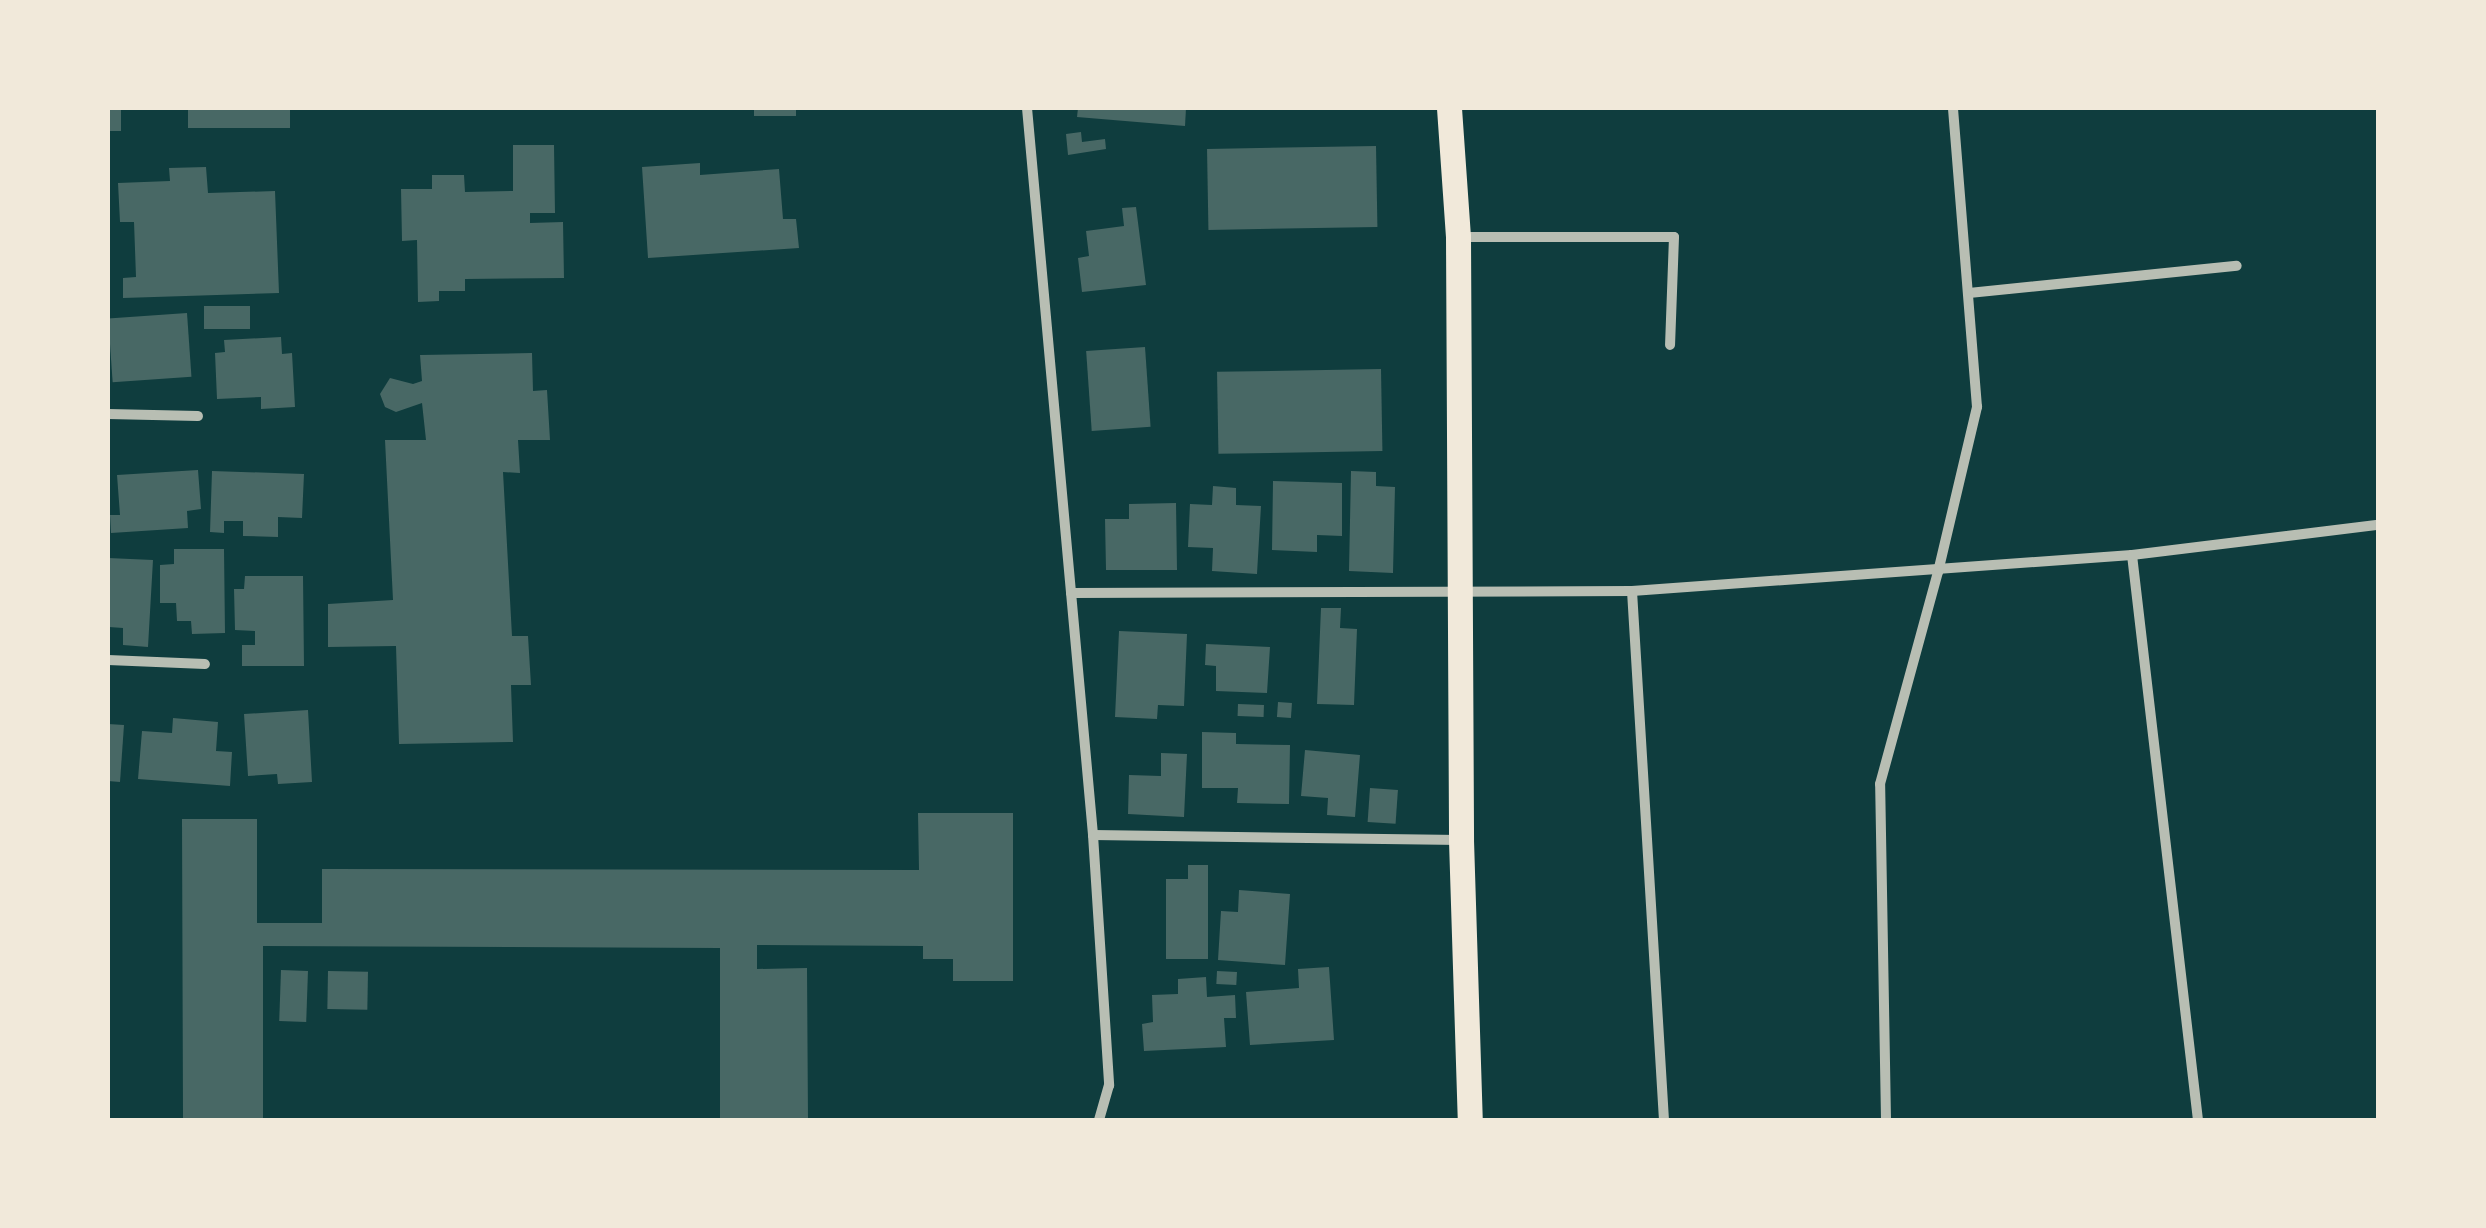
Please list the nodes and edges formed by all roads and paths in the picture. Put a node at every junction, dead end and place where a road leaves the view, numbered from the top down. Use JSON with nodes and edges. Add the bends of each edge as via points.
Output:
{"nodes":[{"id":1,"x":1027,"y":108,"type":"edge"},
{"id":2,"x":1449,"y":108,"type":"edge"},
{"id":3,"x":1953,"y":108,"type":"edge"},
{"id":4,"x":1458,"y":237,"type":"junction"},
{"id":5,"x":2238,"y":266,"type":"dead end"},
{"id":6,"x":1968,"y":293,"type":"junction"},
{"id":7,"x":1670,"y":345,"type":"dead end"},
{"id":8,"x":108,"y":414,"type":"edge"},
{"id":9,"x":198,"y":416,"type":"dead end"},
{"id":10,"x":2378,"y":525,"type":"edge"},
{"id":11,"x":2132,"y":556,"type":"junction"},
{"id":12,"x":1938,"y":572,"type":"junction"},
{"id":13,"x":1632,"y":591,"type":"junction"},
{"id":14,"x":1072,"y":592,"type":"junction"},
{"id":15,"x":1459,"y":592,"type":"junction"},
{"id":16,"x":108,"y":660,"type":"edge"},
{"id":17,"x":206,"y":664,"type":"dead end"},
{"id":18,"x":1093,"y":835,"type":"junction"},
{"id":19,"x":1460,"y":840,"type":"junction"},
{"id":20,"x":1099,"y":1120,"type":"edge"},
{"id":21,"x":1470,"y":1120,"type":"edge"},
{"id":22,"x":1664,"y":1120,"type":"edge"},
{"id":23,"x":1886,"y":1120,"type":"edge"},
{"id":24,"x":2198,"y":1120,"type":"edge"}],
"edges":[{"from":1,"to":14,"type":"street"},
{"from":2,"to":4,"type":"main road"},
{"from":3,"to":6,"type":"street"},
{"from":4,"to":7,"type":"street","via":[[1674,237]]},
{"from":4,"to":15,"type":"main road"},
{"from":5,"to":6,"type":"street"},
{"from":6,"to":12,"type":"street","via":[[1977,406]]},
{"from":8,"to":9,"type":"street"},
{"from":10,"to":11,"type":"street"},
{"from":11,"to":12,"type":"street"},
{"from":11,"to":24,"type":"street"},
{"from":12,"to":13,"type":"street"},
{"from":12,"to":23,"type":"street","via":[[1880,784]]},
{"from":13,"to":15,"type":"street"},
{"from":13,"to":22,"type":"street"},
{"from":14,"to":15,"type":"street"},
{"from":14,"to":18,"type":"street"},
{"from":15,"to":19,"type":"main road"},
{"from":16,"to":17,"type":"street"},
{"from":18,"to":19,"type":"street"},
{"from":18,"to":20,"type":"street","via":[[1109,1085]]},
{"from":19,"to":21,"type":"main road"}]}
